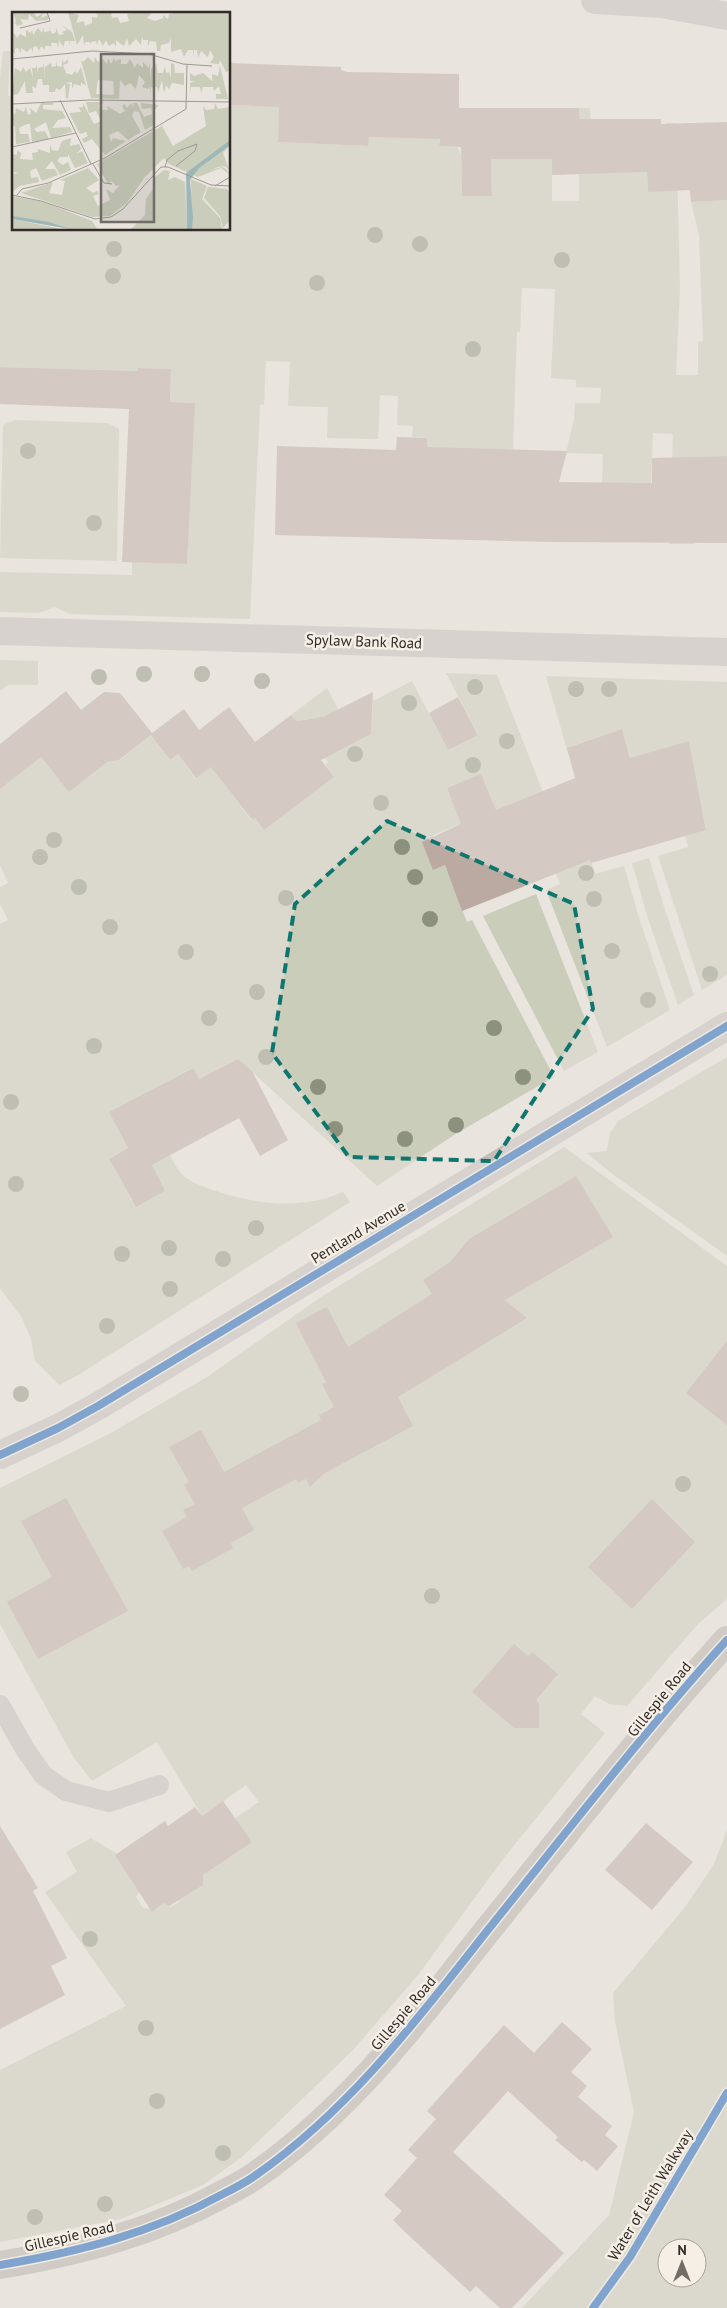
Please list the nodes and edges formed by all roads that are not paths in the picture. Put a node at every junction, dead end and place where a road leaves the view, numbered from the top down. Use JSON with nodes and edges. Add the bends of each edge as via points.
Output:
{"nodes":[{"id":1,"x":595,"y":0,"type":"edge"},
{"id":2,"x":727,"y":16,"type":"edge"},
{"id":3,"x":0,"y":631,"type":"edge"},
{"id":4,"x":727,"y":652,"type":"edge"},
{"id":5,"x":727,"y":1026,"type":"edge"},
{"id":6,"x":0,"y":1455,"type":"edge"},
{"id":7,"x":727,"y":1640,"type":"edge"},
{"id":8,"x":0,"y":1705,"type":"edge"},
{"id":9,"x":159,"y":1785,"type":"dead end"},
{"id":10,"x":0,"y":2264,"type":"edge"}],
"edges":[{"from":1,"to":2,"type":"street","via":[[662,4]]},
{"from":3,"to":4,"type":"street","name":"Spylaw Bank Road"},
{"from":5,"to":6,"type":"street","name":"Pentland Avenue","via":[[98,1406]]},
{"from":7,"to":10,"type":"main road","name":"Gillespie Road","via":[[546,1858],[418,2019],[367,2078],[308,2135],[254,2177],[194,2210],[136,2234],[78,2250]]},
{"from":8,"to":9,"type":"lane","via":[[24,1749],[43,1775],[66,1791],[109,1802]]}]}
